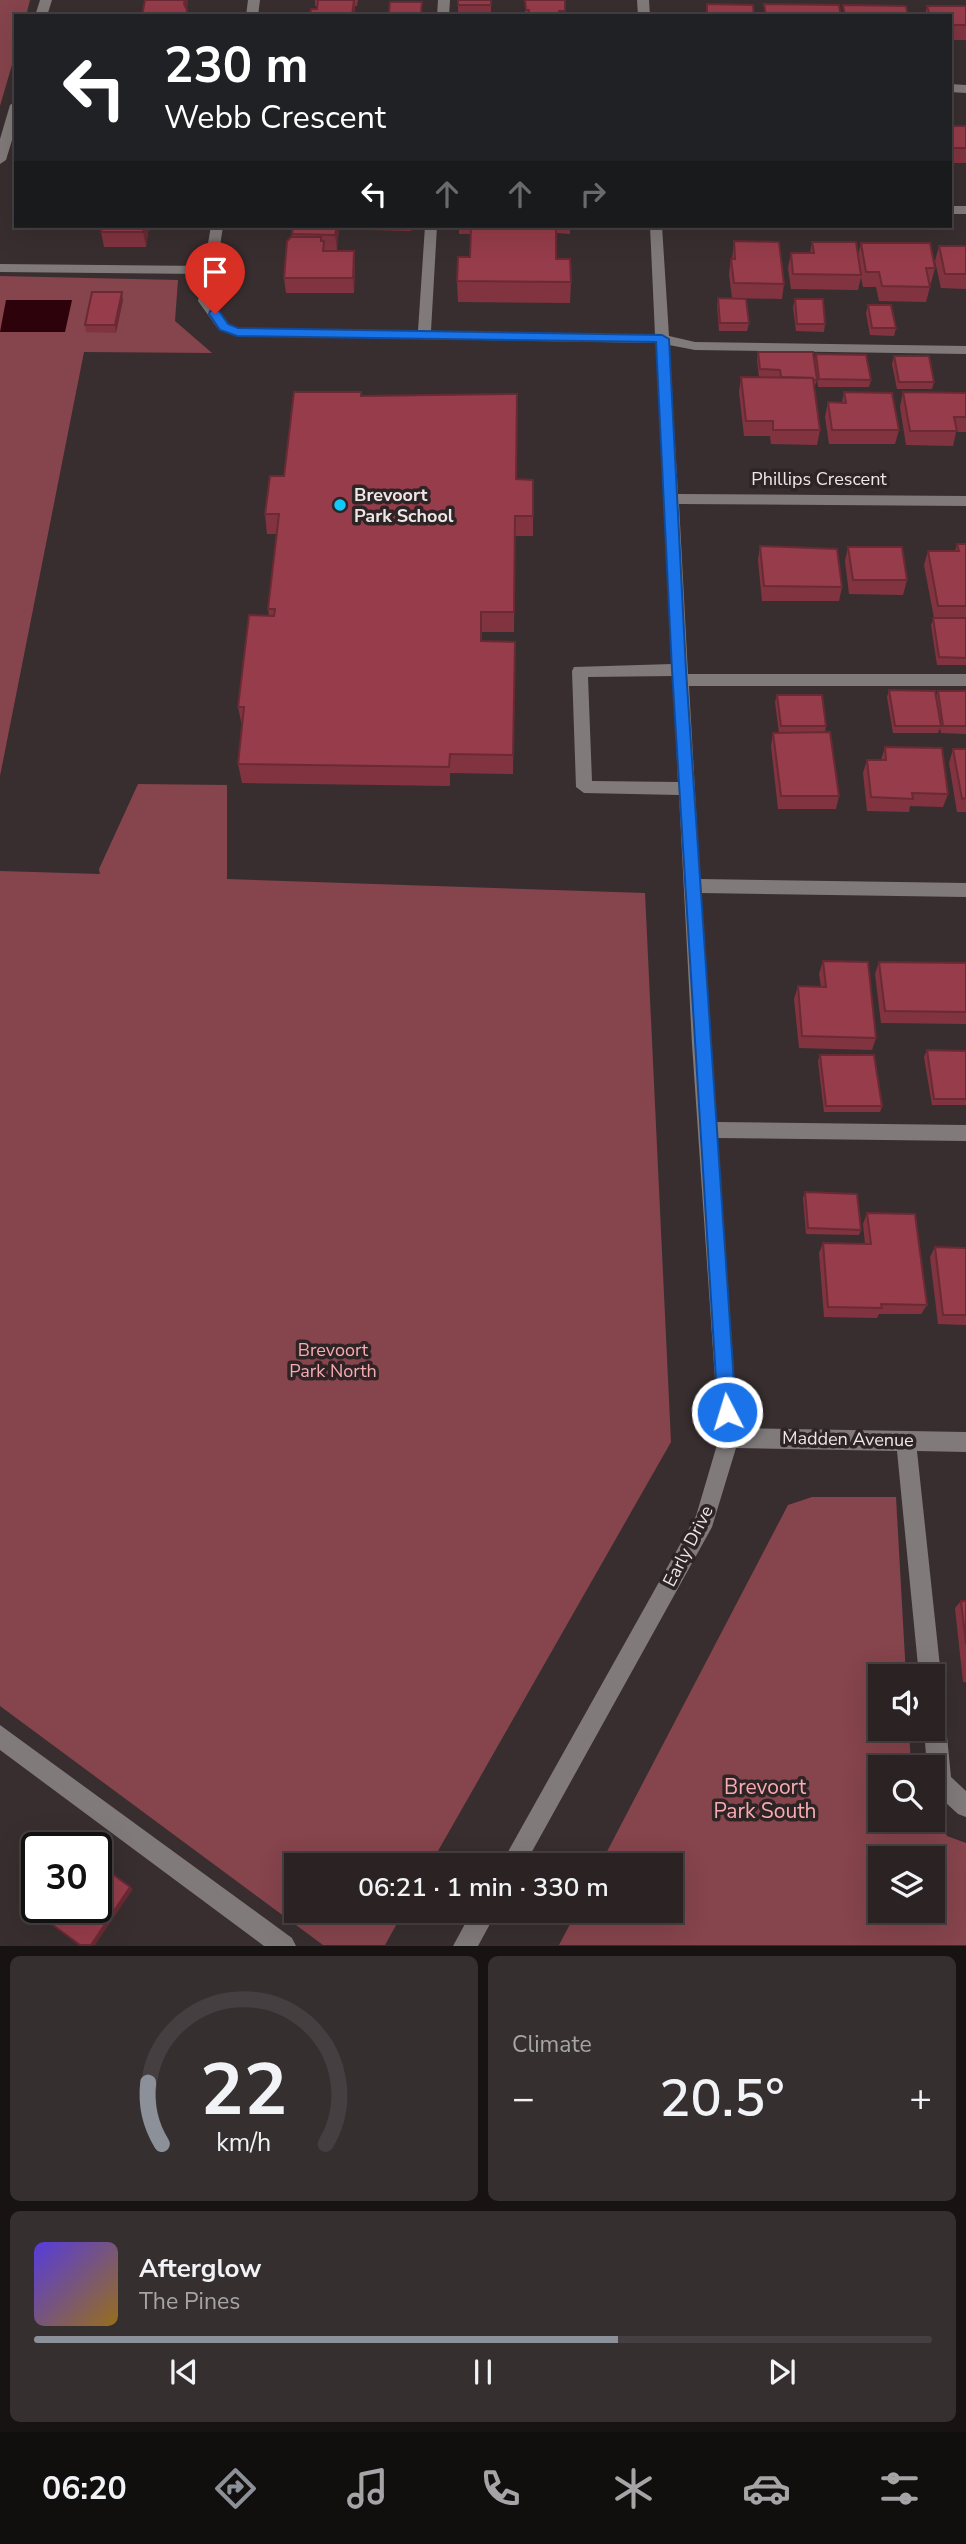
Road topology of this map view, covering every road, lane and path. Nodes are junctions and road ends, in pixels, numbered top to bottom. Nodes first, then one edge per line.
1 (14, 112) edge
2 (0, 160) edge
3 (217, 228) edge
4 (431, 228) edge
5 (656, 228) edge
6 (0, 268) edge
7 (209, 270) junction
8 (424, 335) junction
9 (662, 339) junction
10 (966, 349) edge
11 (671, 499) junction
12 (966, 501) edge
13 (679, 675) junction
14 (966, 680) edge
15 (687, 789) junction
16 (693, 886) junction
17 (966, 890) edge
18 (708, 1130) junction
19 (966, 1133) edge
20 (729, 1438) junction
21 (906, 1441) junction
22 (966, 1442) edge
23 (929, 1664) edge
24 (0, 1736) edge
25 (936, 1741) edge
26 (966, 1806) edge
27 (519, 1853) edge
28 (478, 1923) edge
29 (284, 1945) edge
30 (465, 1945) edge

1 - 2 street
3 - 7 street
4 - 8 street
5 - 9 street, Early Drive
6 - 7 street
7 - 8 street
8 - 9 street
9 - 10 street
9 - 11 street, Early Drive
11 - 12 street, Phillips Crescent
11 - 13 street, Early Drive
13 - 14 street
13 - 15 street, Early Drive
13 - 15 street
15 - 16 street, Early Drive
16 - 17 street
16 - 18 street, Early Drive
18 - 19 street
18 - 20 street, Early Drive
20 - 21 street, Madden Avenue
20 - 27 street, Early Drive
21 - 22 street, Madden Avenue
21 - 23 street
24 - 29 street
25 - 26 street
28 - 30 street

